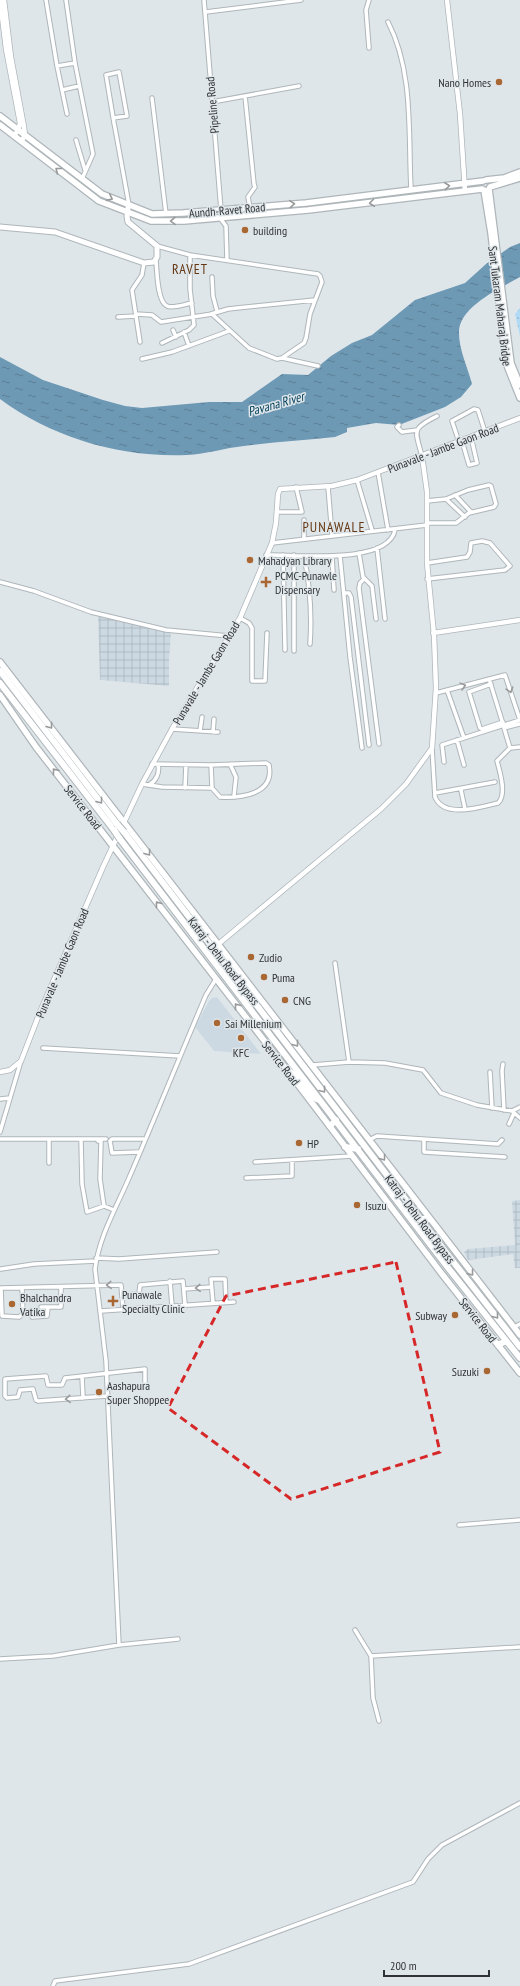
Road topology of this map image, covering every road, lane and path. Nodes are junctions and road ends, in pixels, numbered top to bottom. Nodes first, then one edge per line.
1 (0, 0) edge
2 (4, 0) edge
3 (46, 0) edge
4 (66, 0) edge
5 (204, 0) edge
6 (302, 0) edge
7 (369, 0) edge
8 (447, 0) edge
9 (206, 12) junction
10 (388, 22) dead end
11 (368, 48) dead end
12 (75, 63) junction
13 (57, 66) junction
14 (79, 86) junction
15 (299, 86) dead end
16 (62, 90) junction
17 (245, 96) junction
18 (152, 98) dead end
19 (212, 102) junction
20 (67, 114) dead end
21 (0, 116) edge
22 (113, 118) junction
23 (0, 125) edge
24 (16, 133) junction
25 (23, 139) junction
26 (76, 140) dead end
27 (85, 170) junction
28 (520, 172) edge
29 (520, 178) edge
30 (82, 180) junction
31 (485, 181) junction
32 (465, 184) junction
33 (410, 189) junction
34 (486, 189) junction
35 (466, 191) junction
36 (129, 206) junction
37 (250, 208) junction
38 (222, 210) junction
39 (127, 212) junction
40 (166, 214) junction
41 (220, 218) junction
42 (0, 227) edge
43 (157, 246) junction
44 (190, 255) junction
45 (228, 260) junction
46 (156, 261) junction
47 (144, 263) junction
48 (212, 277) dead end
49 (315, 300) junction
50 (192, 303) junction
51 (216, 312) junction
52 (210, 314) junction
53 (136, 315) junction
54 (194, 317) junction
55 (118, 318) dead end
56 (173, 330) dead end
57 (229, 330) junction
58 (184, 332) junction
59 (176, 337) junction
60 (140, 342) dead end
61 (162, 343) dead end
62 (189, 346) junction
63 (282, 358) junction
64 (142, 359) dead end
65 (318, 366) dead end
66 (514, 377) junction
67 (520, 385) edge
68 (520, 398) edge
69 (437, 416) dead end
70 (520, 418) edge
71 (399, 425) dead end
72 (417, 430) junction
73 (485, 432) junction
74 (471, 437) junction
75 (460, 441) junction
76 (422, 456) junction
77 (378, 472) junction
78 (358, 480) junction
79 (296, 487) junction
80 (328, 487) junction
81 (455, 495) junction
82 (446, 499) junction
83 (427, 501) junction
84 (278, 512) junction
85 (471, 512) junction
86 (465, 516) junction
87 (304, 520) dead end
88 (427, 524) junction
89 (372, 530) junction
90 (388, 530) junction
91 (395, 530) junction
92 (332, 536) junction
93 (304, 538) junction
94 (272, 542) junction
95 (377, 548) junction
96 (359, 553) junction
97 (266, 555) junction
98 (283, 555) junction
99 (294, 555) junction
100 (304, 556) junction
101 (340, 556) junction
102 (332, 557) junction
103 (427, 563) junction
104 (364, 579) junction
105 (428, 579) junction
106 (0, 582) edge
107 (334, 590) dead end
108 (344, 593) junction
109 (240, 618) junction
110 (376, 619) dead end
111 (385, 619) dead end
112 (520, 620) edge
113 (267, 632) dead end
114 (433, 632) junction
115 (229, 636) junction
116 (310, 644) dead end
117 (285, 650) dead end
118 (294, 651) dead end
119 (0, 662) edge
120 (0, 671) edge
121 (489, 679) junction
122 (0, 683) edge
123 (491, 684) junction
124 (447, 690) junction
125 (436, 693) junction
126 (0, 695) edge
127 (202, 717) dead end
128 (214, 719) dead end
129 (520, 720) edge
130 (503, 724) junction
131 (520, 724) edge
132 (172, 729) junction
133 (200, 731) junction
134 (213, 732) junction
135 (218, 732) dead end
136 (464, 738) junction
137 (457, 740) junction
138 (379, 744) dead end
139 (369, 746) dead end
140 (520, 747) edge
141 (362, 748) dead end
142 (510, 748) junction
143 (432, 751) junction
144 (442, 751) junction
145 (444, 762) dead end
146 (152, 764) junction
147 (230, 764) junction
148 (158, 765) junction
149 (186, 765) junction
150 (211, 765) junction
151 (464, 765) dead end
152 (496, 782) dead end
153 (142, 784) junction
154 (149, 785) junction
155 (185, 788) junction
156 (212, 788) junction
157 (460, 790) junction
158 (435, 793) junction
159 (234, 796) junction
160 (464, 809) junction
161 (124, 822) junction
162 (113, 846) junction
163 (219, 944) junction
164 (213, 948) junction
165 (335, 963) dead end
166 (216, 979) junction
167 (43, 1048) dead end
168 (180, 1056) junction
169 (21, 1061) junction
170 (349, 1062) junction
171 (503, 1064) dead end
172 (312, 1065) junction
173 (287, 1070) junction
174 (0, 1072) edge
175 (490, 1072) dead end
176 (10, 1098) junction
177 (0, 1099) edge
178 (321, 1100) junction
179 (520, 1107) edge
180 (492, 1108) junction
181 (504, 1110) junction
182 (513, 1112) junction
183 (520, 1118) edge
184 (336, 1120) junction
185 (509, 1124) dead end
186 (330, 1126) junction
187 (0, 1132) edge
188 (0, 1139) edge
189 (106, 1139) dead end
190 (144, 1139) junction
191 (49, 1140) junction
192 (81, 1140) junction
193 (369, 1140) junction
194 (424, 1140) junction
195 (502, 1140) dead end
196 (346, 1147) junction
197 (358, 1149) junction
198 (139, 1152) junction
199 (352, 1156) junction
200 (505, 1156) dead end
201 (292, 1160) junction
202 (255, 1162) dead end
203 (50, 1164) dead end
204 (246, 1178) dead end
205 (104, 1206) junction
206 (114, 1210) junction
207 (420, 1219) junction
208 (429, 1219) junction
209 (217, 1252) dead end
210 (96, 1259) junction
211 (1, 1269) edge
212 (170, 1282) junction
213 (97, 1286) junction
214 (61, 1287) junction
215 (212, 1287) junction
216 (22, 1288) junction
217 (184, 1289) junction
218 (122, 1296) junction
219 (226, 1302) junction
220 (234, 1302) dead end
221 (212, 1303) junction
222 (184, 1305) junction
223 (172, 1306) junction
224 (41, 1307) dead end
225 (48, 1307) junction
226 (123, 1309) junction
227 (101, 1311) junction
228 (32, 1317) dead end
229 (520, 1324) edge
230 (514, 1327) junction
231 (520, 1335) edge
232 (506, 1341) junction
233 (498, 1345) junction
234 (520, 1346) edge
235 (520, 1358) edge
236 (106, 1373) junction
237 (520, 1373) edge
238 (82, 1376) junction
239 (117, 1388) dead end
240 (107, 1396) junction
241 (84, 1398) junction
242 (520, 1520) edge
243 (459, 1525) dead end
244 (355, 1630) dead end
245 (178, 1639) dead end
246 (120, 1645) junction
247 (520, 1647) edge
248 (371, 1656) junction
249 (0, 1659) edge
250 (379, 1721) dead end
251 (520, 1803) edge
252 (54, 1986) edge

1 - 24 street
2 - 25 street
3 - 13 street
4 - 12 street
5 - 9 street, Pipeline Road
6 - 9 street
7 - 11 street
8 - 32 street
9 - 19 street, Pipeline Road
10 - 33 street
12 - 13 street
12 - 14 street
13 - 16 street
14 - 16 street
14 - 27 street
15 - 17 street
16 - 20 street
17 - 19 street
17 - 37 street
18 - 40 street
19 - 38 street, Pipeline Road
21 - 24 main road, Aundh-Ravet Road
22 - 22 street
22 - 36 street
23 - 24 main road, Aundh-Ravet Road
24 - 25 main road, Aundh-Ravet Road
25 - 30 main road, Aundh-Ravet Road
39 -> 25 main road, Aundh-Ravet Road
26 - 27 street
27 - 30 street
28 - 31 main road, Aundh-Ravet Road
29 - 34 main road, Aundh-Ravet Road
30 -> 36 main road, Aundh-Ravet Road
31 - 32 main road, Aundh-Ravet Road
31 - 34 main road
31 - 34 main road
33 -> 32 main road, Aundh-Ravet Road
32 - 35 street
37 -> 33 main road, Aundh-Ravet Road
34 - 35 main road, Aundh-Ravet Road
34 - 66 main road, Sant Tukaram Maharaj Bridge
35 -> 41 main road, Aundh-Ravet Road
36 - 39 main road
36 - 40 main road, Aundh-Ravet Road
37 - 38 main road, Aundh-Ravet Road
38 - 40 main road, Aundh-Ravet Road
41 -> 39 main road, Aundh-Ravet Road
39 - 43 main road
41 - 45 street
42 - 47 main road
43 - 44 street
43 - 46 main road
44 - 45 street
44 - 50 street
45 - 49 street
46 - 47 main road
46 - 50 street
47 - 53 street
48 - 51 street
49 - 51 street
49 - 63 street
50 - 54 street
51 - 52 street
52 - 54 street
52 - 57 street
53 - 54 street
53 - 55 street
53 - 60 street
54 - 58 street
56 - 59 street
57 - 62 street
57 - 63 street
58 - 59 street
58 - 62 street
59 - 61 street
62 - 64 street
63 - 65 street
66 - 67 main road
66 - 68 main road
69 - 72 street
70 - 73 street, Punavale - Jambe Gaon Road
71 - 72 street
72 - 76 street
73 - 74 street, Punavale - Jambe Gaon Road
73 - 75 street
74 - 75 street, Punavale - Jambe Gaon Road
74 - 75 street
75 - 76 street, Punavale - Jambe Gaon Road
76 - 77 street, Punavale - Jambe Gaon Road
76 - 83 street
77 - 78 street, Punavale - Jambe Gaon Road
77 - 90 street
78 - 80 street, Punavale - Jambe Gaon Road
78 - 89 street
79 - 80 street, Punavale - Jambe Gaon Road
79 - 84 street, Punavale - Jambe Gaon Road
79 - 84 street
80 - 92 street
81 - 82 street
81 - 85 street
81 - 85 street
82 - 83 street
82 - 86 street
83 - 88 street
84 - 94 street, Punavale - Jambe Gaon Road
85 - 86 street
86 - 88 street
87 - 93 street
88 - 91 street
88 - 103 street
89 - 90 street
89 - 92 street
90 - 91 street
91 - 95 street
92 - 93 street
93 - 94 street
94 - 97 street, Punavale - Jambe Gaon Road
95 - 96 street
95 - 111 street
96 - 101 street
96 - 104 street
97 - 98 street
97 - 109 street, Punavale - Jambe Gaon Road
98 - 99 street
98 - 117 street
99 - 100 street
99 - 118 street
100 - 102 street
100 - 116 street
101 - 102 street
101 - 108 street
102 - 107 street
103 - 105 street
103 - 105 street
104 - 110 street
104 - 138 street
105 - 114 street
106 - 115 street
108 - 139 street
108 - 141 street
109 - 113 street
109 - 115 street, Punavale - Jambe Gaon Road
112 - 114 street
114 - 125 street
115 - 132 street, Punavale - Jambe Gaon Road
119 -> 161 main road, Service Road
120 -> 164 highway, Katraj - Dehu Road Bypass, bridge
121 - 123 street
124 -> 121 street
121 -> 129 street
122 - 178 highway, Katraj - Dehu Road Bypass, bridge
123 - 130 street
123 - 130 street
124 - 125 street
124 - 136 street
125 - 143 street
162 -> 126 main road, Service Road
127 - 133 street
128 - 134 street
129 - 130 street
130 - 136 street
131 - 142 street
132 - 133 street
132 - 146 street, Punavale - Jambe Gaon Road
133 - 134 street
134 - 135 street
136 - 137 street
137 - 144 street
137 - 151 street
140 - 142 street
142 - 160 street
143 - 144 street
143 - 158 street
143 - 163 street
144 - 145 street
146 - 148 street
146 - 153 street, Punavale - Jambe Gaon Road
147 - 150 street
147 - 159 street
147 - 159 street
148 - 149 street
148 - 154 street
149 - 150 street
149 - 155 street
150 - 156 street
152 - 157 street
153 - 154 street
153 - 161 street, Punavale - Jambe Gaon Road
154 - 155 street
155 - 156 street
156 - 159 street
157 - 158 street
157 - 160 street
158 - 160 street
161 - 162 street, Punavale - Jambe Gaon Road
161 -> 163 main road, Service Road
166 -> 162 main road, Service Road
162 - 169 street, Punavale - Jambe Gaon Road
163 - 164 street
163 -> 172 main road, Service Road
164 -> 207 highway, Katraj - Dehu Road Bypass
165 - 170 street
166 - 168 street
173 -> 166 main road, Service Road
167 - 168 street
168 - 190 street
169 - 174 street
169 - 176 street
170 - 172 street
170 - 180 street
171 - 181 street
172 - 193 main road, Service Road
173 - 178 highway
173 - 186 main road, Service Road
175 - 180 street
176 - 177 street
176 - 187 street
178 - 184 highway, Katraj - Dehu Road Bypass
179 - 182 street
180 - 181 street
181 - 182 street
182 - 183 street
182 - 185 street
184 - 186 highway
184 - 197 highway, Katraj - Dehu Road Bypass
186 - 196 main road, Service Road
188 - 191 street
189 - 192 street
190 - 198 street
190 - 198 street
191 - 192 street
191 - 203 street
192 - 205 street
192 - 205 street
193 - 194 street
193 -> 208 main road, Service Road
194 - 195 street
194 - 200 street
196 - 197 highway
196 - 199 main road, Service Road
197 - 232 highway, Katraj - Dehu Road Bypass
198 - 206 street
199 - 201 street
199 - 233 main road, Service Road
201 - 202 street
201 - 204 street
205 - 206 street
206 - 210 street
207 - 208 highway
207 -> 234 highway, Katraj - Dehu Road Bypass
208 -> 230 main road, Service Road
209 - 210 street
210 - 211 street
210 - 213 street
212 - 217 street
212 - 218 street
212 - 223 street
213 - 214 street
218 -> 213 street
213 - 227 street
214 - 216 street
214 - 225 street
215 -> 217 street
215 - 219 street
215 - 221 street
216 - 216 street
217 - 222 street
218 - 226 street
219 - 220 street
219 - 221 street
221 - 222 street
222 - 223 street
223 - 226 street
224 - 225 street
225 - 228 street
226 - 227 street
227 - 236 street
229 - 230 street
230 - 231 main road, Service Road
232 - 233 highway
232 - 235 highway, Katraj - Dehu Road Bypass
233 - 237 main road, Service Road
236 - 238 street
236 - 239 street
236 - 240 street
238 - 241 street
241 -> 238 street
240 - 241 street
240 - 246 street
242 - 243 street
244 - 248 street
245 - 246 street
246 - 249 street
247 - 248 street
248 - 250 street
251 - 252 street

